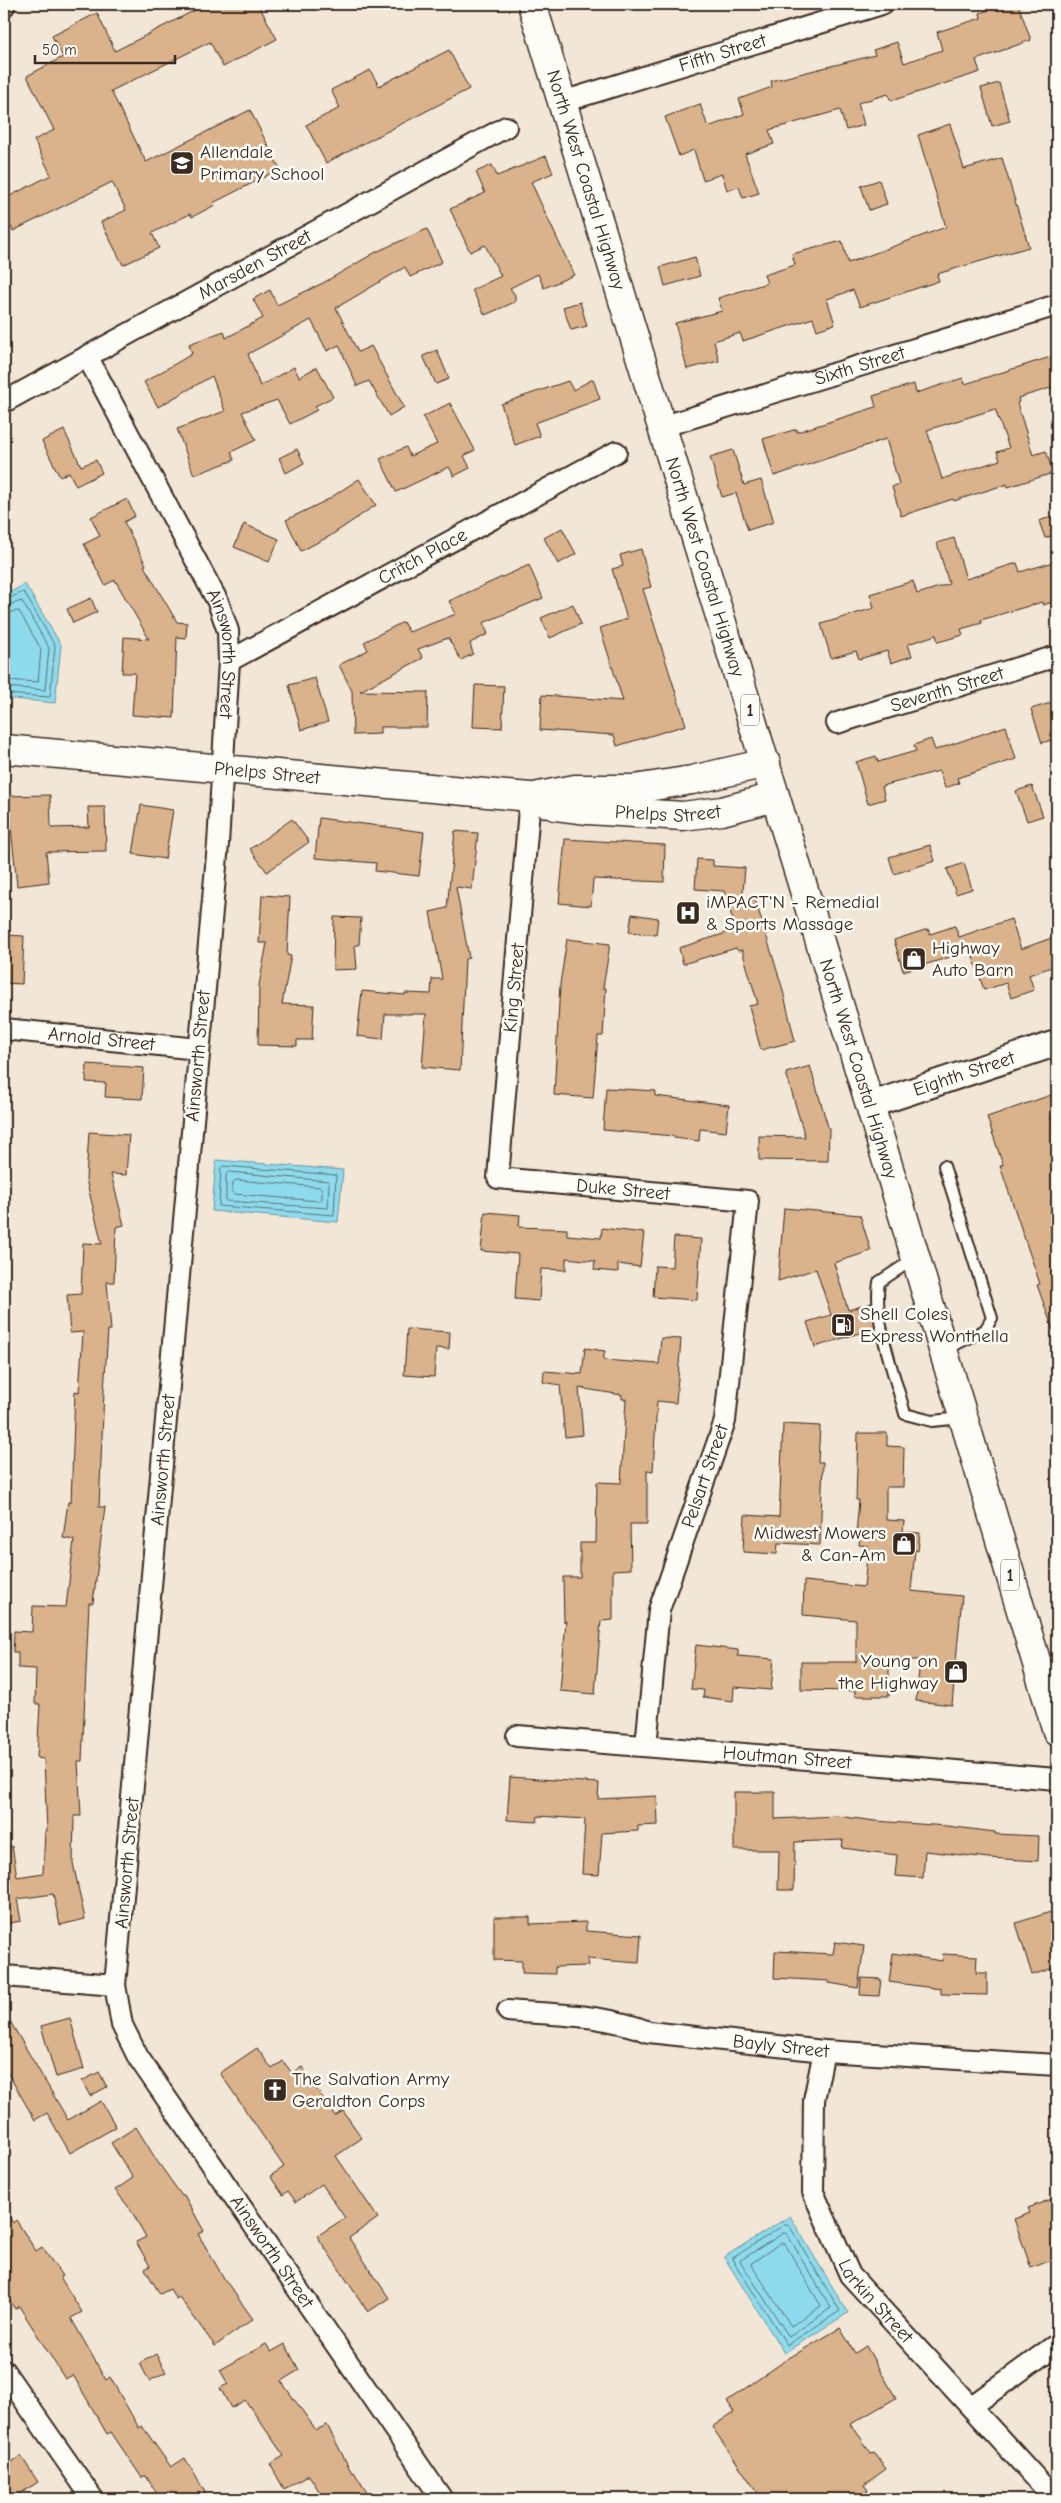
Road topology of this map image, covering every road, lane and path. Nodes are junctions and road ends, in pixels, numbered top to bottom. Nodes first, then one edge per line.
1 (532, 4) edge
2 (882, 4) edge
3 (562, 102) junction
4 (506, 127) dead end
5 (1057, 305) edge
6 (87, 356) junction
7 (4, 402) edge
8 (661, 427) junction
9 (616, 452) dead end
10 (1057, 656) edge
11 (229, 661) junction
12 (837, 723) dead end
13 (4, 749) edge
14 (766, 763) junction
15 (223, 768) junction
16 (530, 797) junction
17 (775, 797) junction
18 (4, 1029) edge
19 (1057, 1042) edge
20 (198, 1049) junction
21 (870, 1105) junction
22 (944, 1166) dead end
23 (498, 1178) joint
24 (748, 1201) joint
25 (916, 1258) junction
26 (943, 1350) junction
27 (964, 1418) junction
28 (1057, 1690) edge
29 (1057, 1731) edge
30 (517, 1736) dead end
31 (646, 1746) junction
32 (1057, 1779) edge
33 (4, 1976) edge
34 (115, 1985) junction
35 (508, 2011) dead end
36 (824, 2051) junction
37 (1057, 2066) edge
38 (1057, 2344) edge
39 (4, 2371) edge
40 (972, 2406) junction
41 (93, 2499) edge
42 (442, 2499) edge
43 (1055, 2499) edge

1 - 3 main road, North West Coastal Highway / 1
2 - 3 street, Fifth Street
3 - 8 main road, North West Coastal Highway / 1
4 - 6 street, Marsden Street
5 - 8 street, Sixth Street
6 - 7 street, Marsden Street
6 - 11 street, Ainsworth Street
8 - 14 main road, North West Coastal Highway / 1
9 - 11 street, Critch Place
10 - 12 street, Seventh Street
11 - 15 street, Ainsworth Street
13 - 15 main road, Phelps Street
14 - 16 main road, Phelps Street
14 - 17 main road, North West Coastal Highway / 1
15 - 16 main road, Phelps Street
15 - 20 street, Ainsworth Street
16 - 17 main road, Phelps Street
16 - 23 street, King Street
17 - 21 main road, North West Coastal Highway / 1
18 - 20 street, Arnold Street
19 - 21 street, Eighth Street
20 - 34 street, Ainsworth Street
21 - 25 main road, North West Coastal Highway / 1
22 - 26 lane
23 - 24 street, Duke Street
24 - 31 street, Pelsart Street
25 - 26 main road, North West Coastal Highway / 1
25 - 27 lane
26 - 27 main road, North West Coastal Highway / 1
27 - 28 main road, North West Coastal Highway / 1
27 - 29 main road, North West Coastal Highway / 1
30 - 31 street, Houtman Street
31 - 32 street, Houtman Street
33 - 34 street
34 - 42 street, Ainsworth Street
35 - 36 street, Bayly Street
36 - 37 street, Bayly Street
36 - 40 street, Larkin Street
38 - 40 street
39 - 41 street
40 - 43 street, Larkin Street

